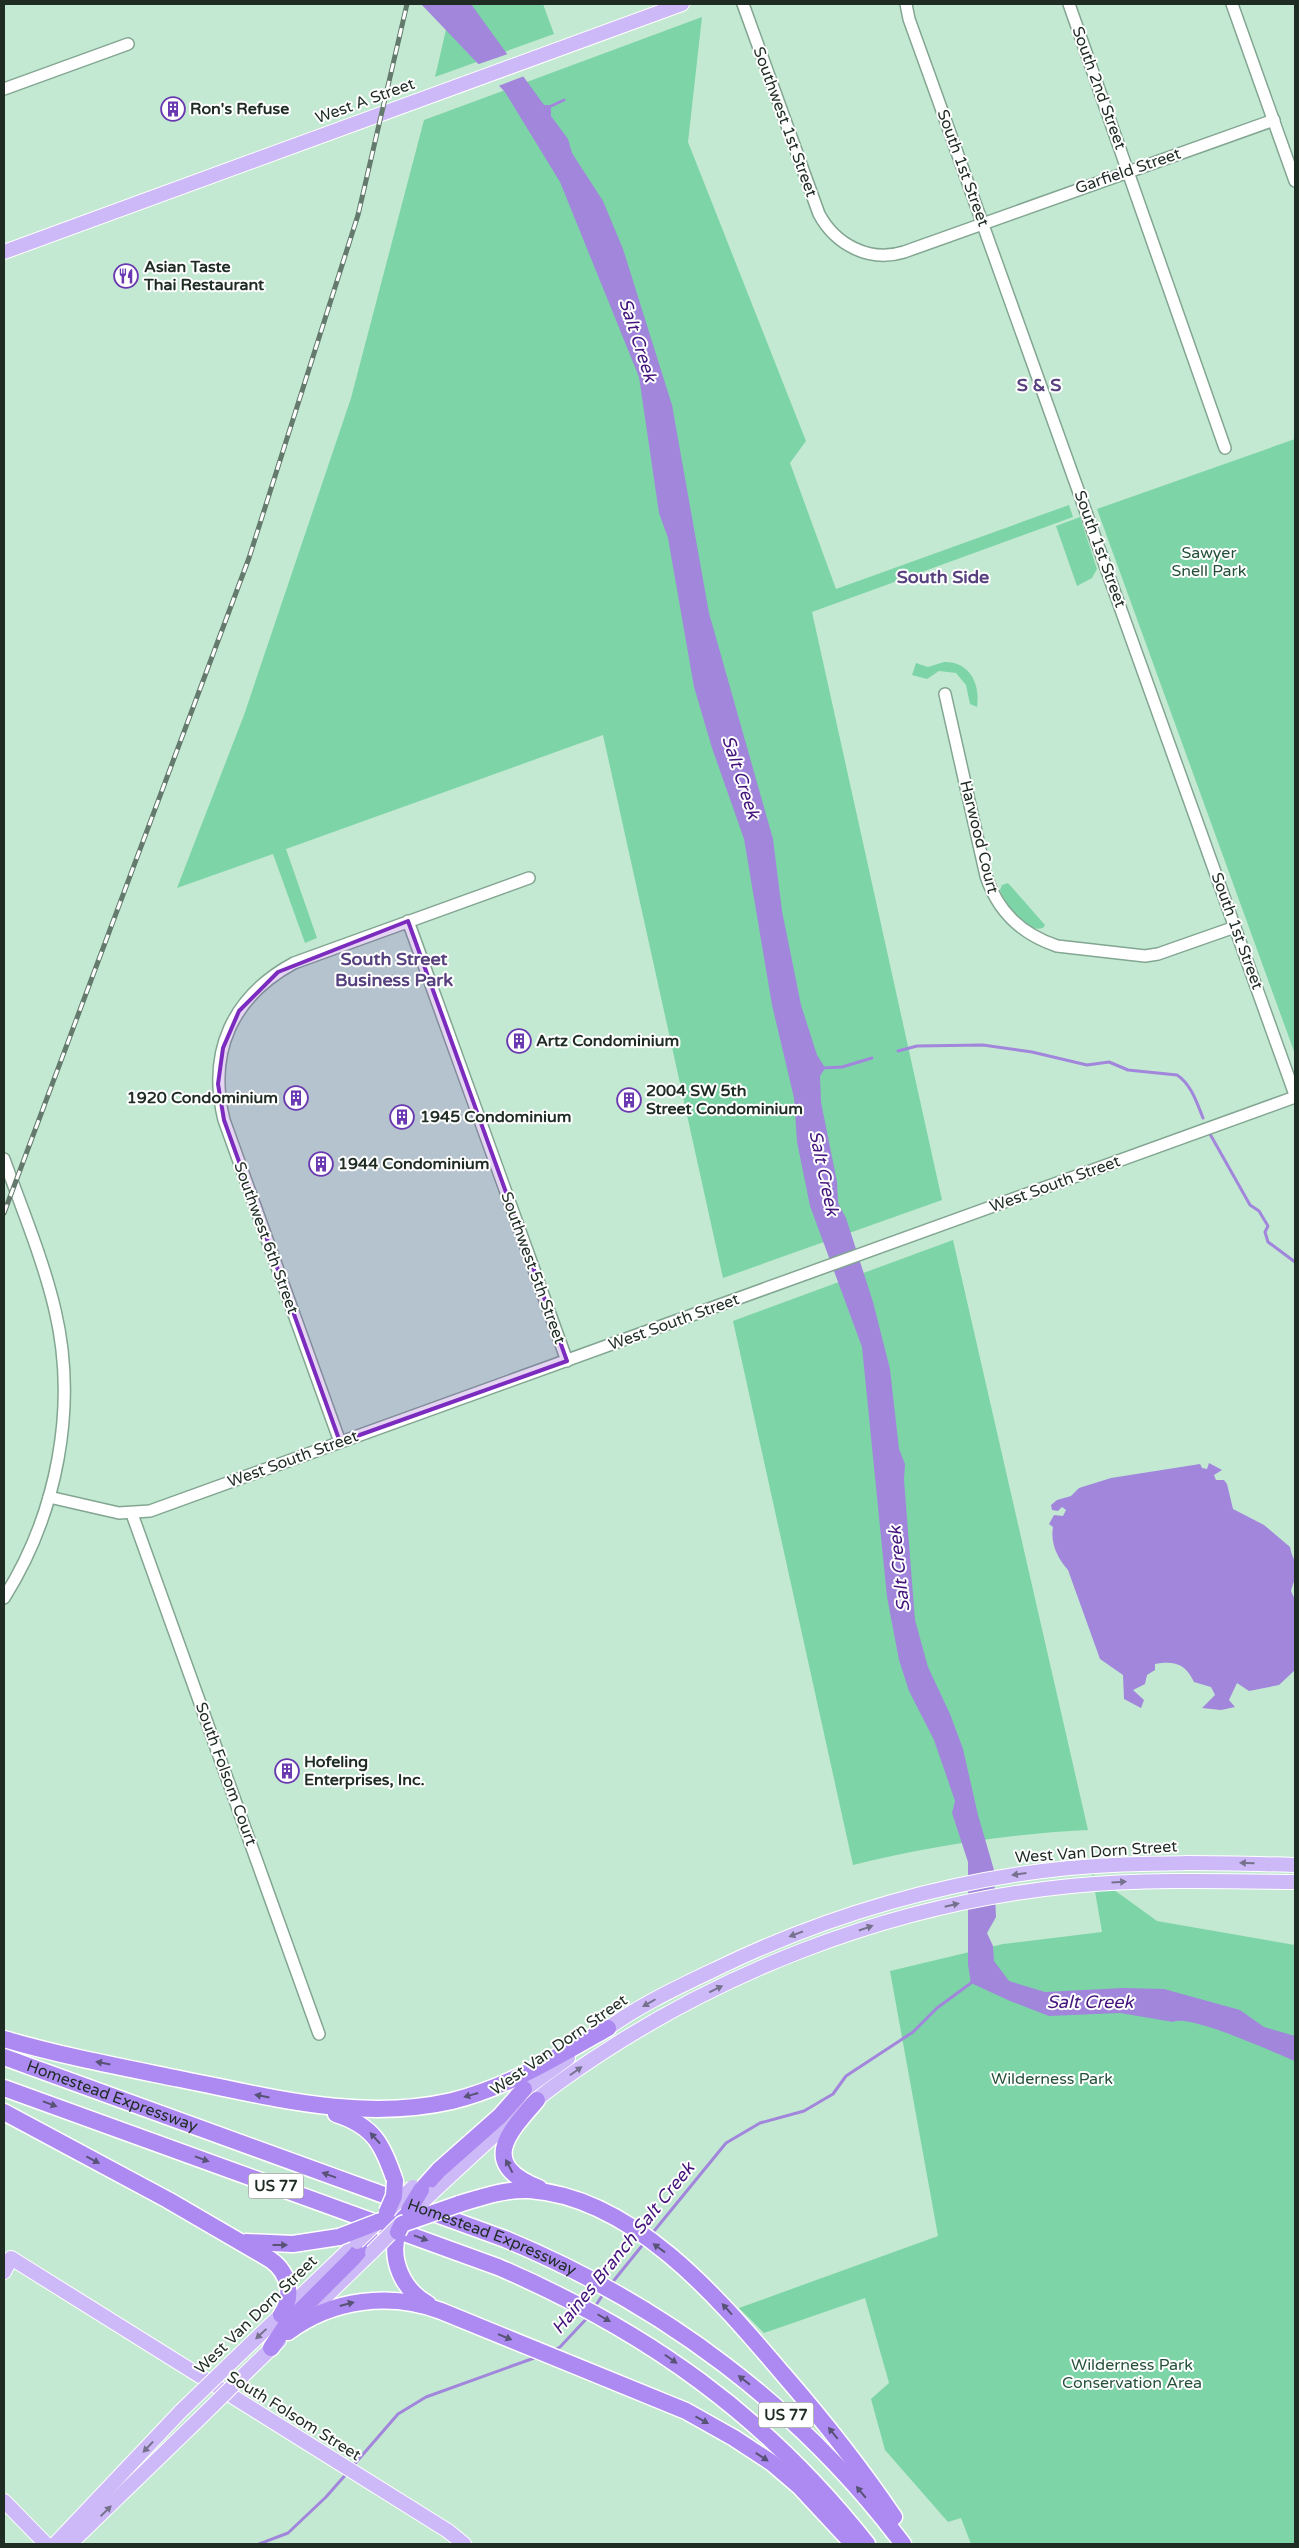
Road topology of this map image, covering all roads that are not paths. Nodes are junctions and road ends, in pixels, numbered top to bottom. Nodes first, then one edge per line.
1 (682, 4) edge
2 (743, 4) edge
3 (906, 4) edge
4 (1069, 4) edge
5 (1232, 4) edge
6 (128, 44) dead end
7 (4, 89) edge
8 (1274, 120) junction
9 (1129, 171) junction
10 (1295, 181) edge
11 (983, 222) junction
12 (834, 236) joint
13 (4, 252) edge
14 (1226, 448) dead end
15 (945, 694) dead end
16 (529, 878) dead end
17 (408, 921) junction
18 (1235, 927) junction
19 (1295, 1096) edge
20 (4, 1159) edge
21 (567, 1361) junction
22 (340, 1442) junction
23 (49, 1497) junction
24 (132, 1514) junction
25 (4, 1598) edge
26 (1295, 1864) edge
27 (1295, 1882) edge
28 (608, 2028) junction
29 (319, 2034) dead end
30 (4, 2039) edge
31 (4, 2057) edge
32 (4, 2088) edge
33 (530, 2095) junction
34 (310, 2105) junction
35 (4, 2112) edge
36 (422, 2191) junction
37 (565, 2198) junction
38 (406, 2217) junction
39 (382, 2218) junction
40 (232, 2237) junction
41 (363, 2245) junction
42 (8, 2256) edge
43 (4, 2272) edge
44 (441, 2311) junction
45 (281, 2315) junction
46 (288, 2332) junction
47 (272, 2348) junction
48 (4, 2501) edge
49 (46, 2544) edge
50 (55, 2544) edge
51 (70, 2544) edge
52 (464, 2544) edge
53 (852, 2544) edge
54 (867, 2544) edge
55 (903, 2544) edge
56 (911, 2544) edge

1 - 13 main road, West A Street
2 - 12 street, Southwest 1st Street
3 - 11 street, South 1st Street
4 - 9 street, South 2nd Street
5 - 8 street
6 - 7 street
8 - 9 street, Garfield Street
8 - 10 street
9 - 11 street, Garfield Street
9 - 14 street, South 2nd Street
11 - 12 street, Garfield Street
11 - 18 street, South 1st Street
15 - 18 street, Harwood Court
16 - 17 street, Southwest 6th Street
17 - 21 street, Southwest 5th Street
17 - 22 street, Southwest 6th Street
18 - 19 street, South 1st Street
19 - 21 street, West South Street
20 - 23 street
21 - 22 street, West South Street
22 - 24 street, West South Street
23 - 24 street, West South Street
23 - 25 street
24 - 29 street, South Folsom Court
26 -> 28 main road, West Van Dorn Street
33 -> 27 main road, West Van Dorn Street
28 - 33 main road, West Van Dorn Street
28 -> 34 highway
34 -> 30 highway
55 -> 31 highway, Homestead Expressway / US 77
32 -> 54 highway, Homestead Expressway / US 77
33 - 36 highway
37 -> 33 highway
39 -> 34 highway, bridge
35 -> 40 highway
36 - 38 highway, bridge
36 - 39 main road, bridge
37 - 38 highway, bridge
56 -> 37 highway
38 - 39 highway
38 - 41 highway
38 - 44 highway, bridge
40 -> 39 highway, bridge
39 - 41 highway, bridge
40 - 45 highway
41 - 45 main road, West Van Dorn Street
41 - 46 main road
41 - 47 highway
42 - 43 main road
42 - 52 main road, South Folsom Street
46 -> 44 highway
44 -> 53 highway
45 -> 50 main road, West Van Dorn Street, bridge
46 - 47 main road
51 -> 47 main road, bridge
48 - 49 main road

